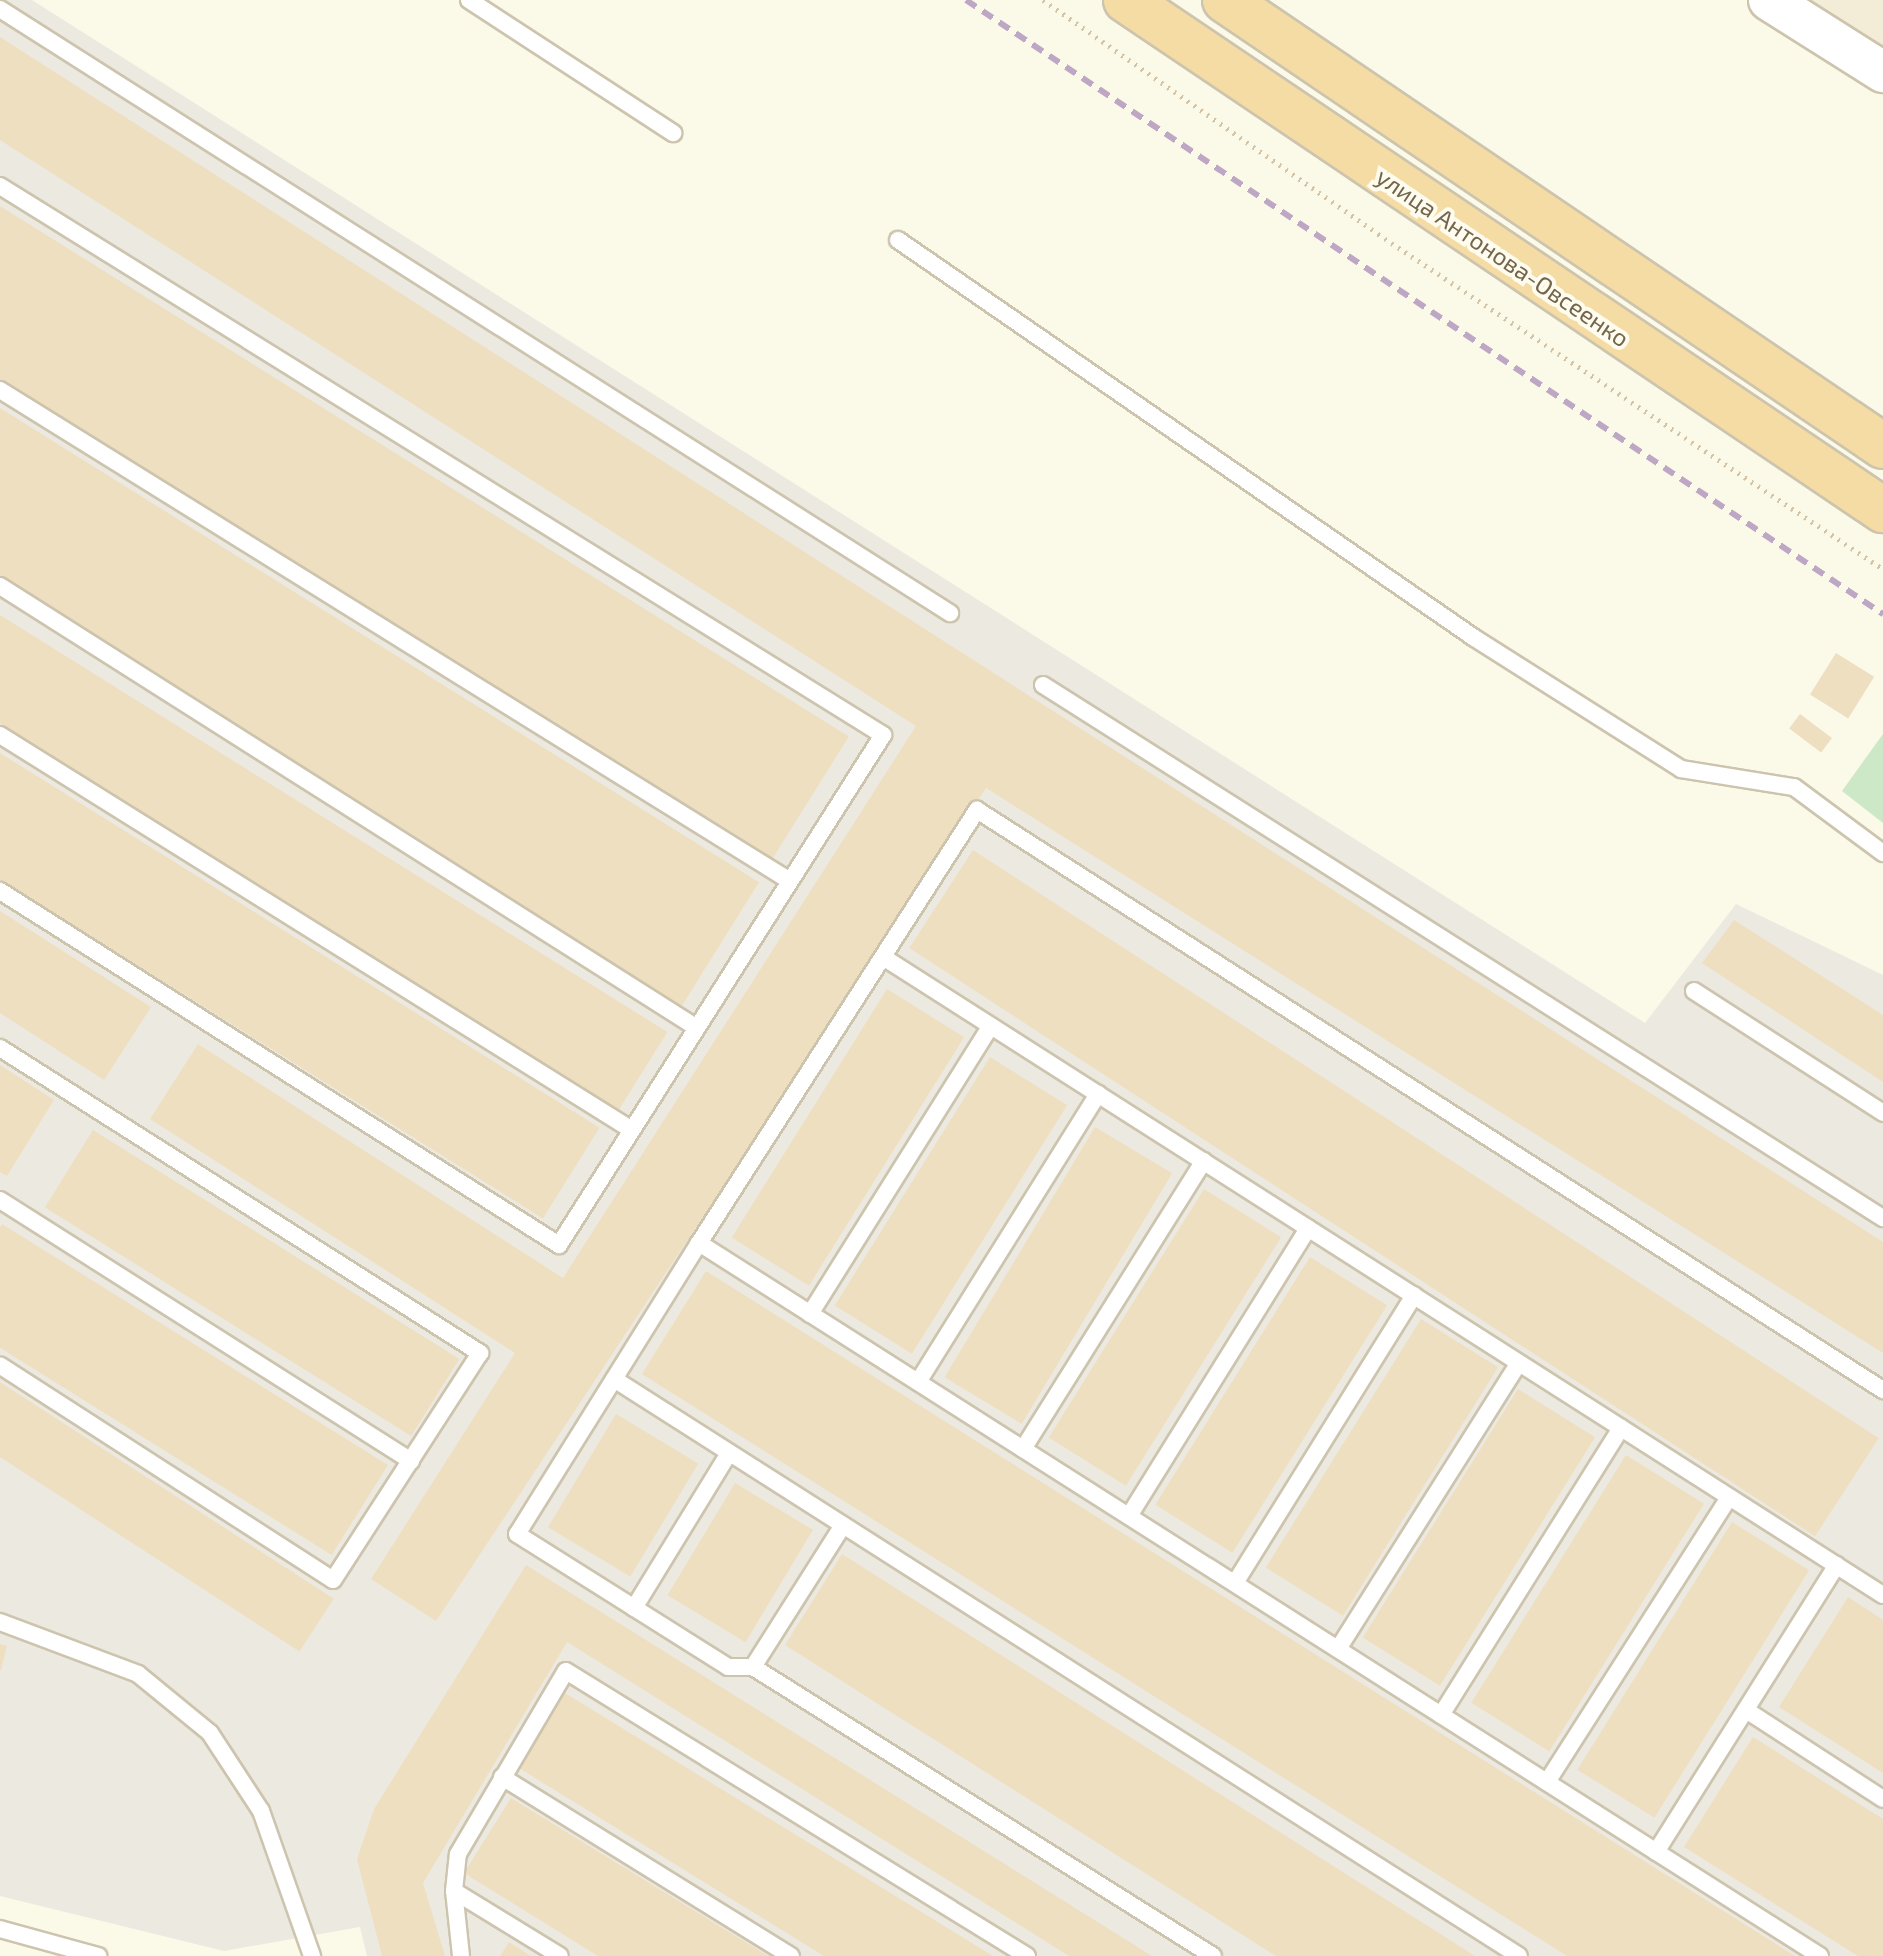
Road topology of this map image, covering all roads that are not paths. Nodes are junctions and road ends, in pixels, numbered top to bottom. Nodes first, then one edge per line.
1 (469, 0) edge
2 (1126, 0) edge
3 (1225, 0) edge
4 (1769, 0) edge
5 (0, 9) edge
6 (1883, 72) edge
7 (673, 133) dead end
8 (0, 186) edge
9 (898, 240) dead end
10 (0, 390) edge
11 (1883, 446) edge
12 (1883, 510) edge
13 (0, 586) edge
14 (950, 613) dead end
15 (1043, 685) dead end
16 (0, 735) edge
17 (1883, 853) edge
18 (790, 881) junction
19 (0, 891) edge
20 (883, 957) junction
21 (1694, 991) dead end
22 (991, 1026) junction
23 (697, 1028) junction
24 (0, 1048) edge
25 (1098, 1094) junction
26 (1883, 1113) edge
27 (632, 1130) junction
28 (1204, 1161) junction
29 (0, 1200) edge
30 (1883, 1218) edge
31 (1308, 1228) junction
32 (699, 1243) junction
33 (1414, 1295) junction
34 (810, 1314) junction
35 (1519, 1363) junction
36 (0, 1365) edge
37 (614, 1379) junction
38 (918, 1382) junction
39 (1883, 1390) edge
40 (1621, 1428) junction
41 (1023, 1449) junction
42 (729, 1453) junction
43 (411, 1461) junction
44 (1729, 1497) junction
45 (1129, 1516) junction
46 (842, 1527) junction
47 (1837, 1565) junction
48 (1235, 1583) junction
49 (1883, 1595) edge
50 (634, 1608) junction
51 (0, 1622) edge
52 (1338, 1649) junction
53 (753, 1667) junction
54 (1746, 1710) junction
55 (1441, 1715) junction
56 (502, 1777) junction
57 (1547, 1782) junction
58 (1883, 1799) edge
59 (1656, 1852) junction
60 (454, 1891) junction
61 (0, 1929) edge
62 (98, 1956) edge
63 (312, 1956) edge
64 (461, 1956) edge
65 (560, 1956) edge
66 (791, 1956) edge
67 (1027, 1956) edge
68 (1213, 1956) edge
69 (1519, 1956) edge
70 (1820, 1956) edge

1 - 7 lane
2 - 12 highway, улица Антонова-Овсеенко
3 - 11 highway
4 - 6 street
5 - 14 lane
8 - 18 lane
9 - 17 lane
10 - 18 lane
13 - 23 lane
15 - 30 lane
16 - 27 lane
18 - 23 lane
19 - 27 lane
20 - 22 lane
20 - 32 lane
20 - 39 lane
21 - 26 lane
22 - 25 lane
22 - 34 lane
23 - 27 lane
24 - 43 lane
25 - 28 lane
25 - 38 lane
28 - 31 lane
28 - 41 lane
29 - 43 lane
31 - 33 lane
31 - 45 lane
32 - 34 lane
32 - 37 lane
33 - 35 lane
33 - 48 lane
34 - 38 lane
35 - 40 lane
35 - 52 lane
36 - 43 lane
37 - 42 lane
37 - 50 lane
38 - 41 lane
40 - 44 lane
40 - 55 lane
41 - 45 lane
42 - 46 lane
42 - 50 lane
44 - 47 lane
44 - 57 lane
45 - 48 lane
46 - 53 lane
46 - 69 lane
47 - 49 lane
47 - 54 lane
48 - 52 lane
50 - 53 lane
51 - 63 lane
52 - 55 lane
53 - 68 lane
54 - 58 lane
54 - 59 lane
55 - 57 lane
56 - 60 lane
56 - 66 lane
56 - 67 lane
57 - 59 lane
59 - 70 lane
60 - 64 lane
60 - 65 lane
61 - 62 lane

